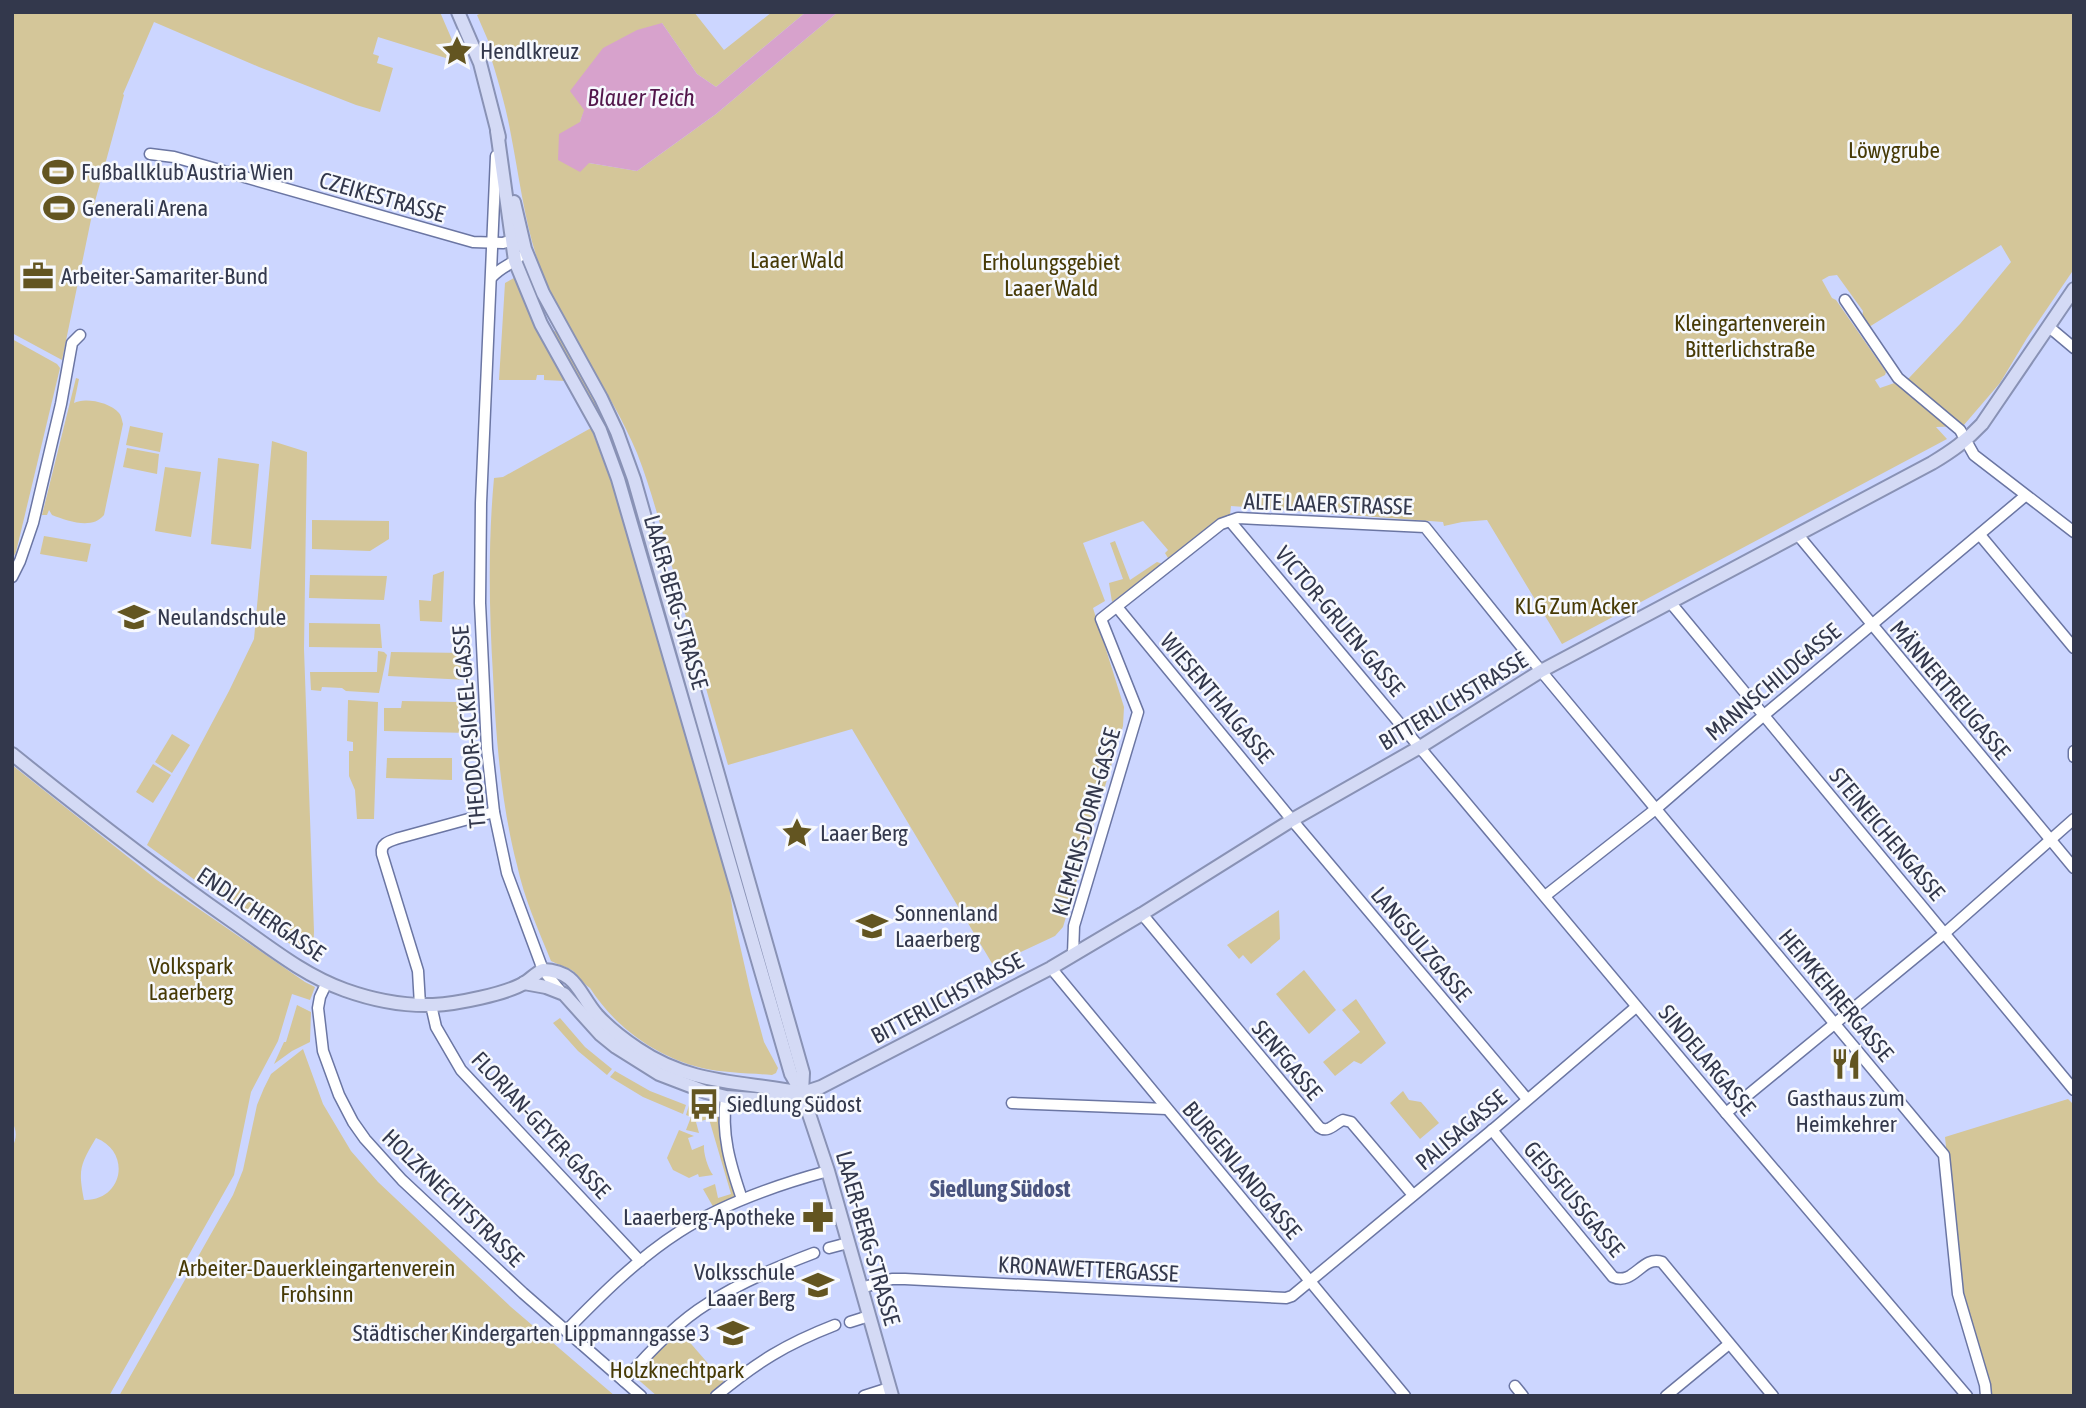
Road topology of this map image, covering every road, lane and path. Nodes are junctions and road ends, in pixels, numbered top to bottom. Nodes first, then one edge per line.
1 (458, 12) edge
2 (497, 131) junction
3 (150, 154) dead end
4 (520, 242) junction
5 (493, 244) junction
6 (515, 261) junction
7 (492, 277) junction
8 (2074, 289) edge
9 (1845, 300) dead end
10 (2049, 327) junction
11 (80, 335) dead end
12 (2074, 348) edge
13 (1967, 441) junction
14 (2025, 496) junction
15 (1230, 521) junction
16 (1425, 527) joint
17 (2074, 532) edge
18 (1798, 535) junction
19 (1980, 535) junction
20 (12, 577) edge
21 (1670, 602) junction
22 (1117, 607) junction
23 (1871, 625) junction
24 (2074, 648) edge
25 (1541, 671) junction
26 (1763, 716) junction
27 (1420, 747) junction
28 (2074, 751) edge
29 (12, 754) edge
30 (2074, 757) edge
31 (1657, 808) junction
32 (494, 812) junction
33 (1290, 816) junction
34 (2074, 819) edge
35 (2050, 839) junction
36 (2074, 868) edge
37 (1545, 896) junction
38 (1142, 914) junction
39 (1945, 933) junction
40 (1073, 954) junction
41 (1051, 968) junction
42 (543, 970) junction
43 (327, 982) junction
44 (524, 983) junction
45 (564, 994) junction
46 (425, 1005) junction
47 (1636, 1007) junction
48 (1836, 1025) junction
49 (2074, 1090) edge
50 (802, 1093) junction
51 (726, 1097) junction
52 (1527, 1099) junction
53 (1012, 1103) dead end
54 (1167, 1109) junction
55 (1726, 1114) junction
56 (1492, 1130) junction
57 (828, 1171) junction
58 (1413, 1195) junction
59 (742, 1199) junction
60 (848, 1243) junction
61 (829, 1248) dead end
62 (814, 1253) dead end
63 (640, 1261) junction
64 (1309, 1281) junction
65 (860, 1288) junction
66 (869, 1317) junction
67 (850, 1321) dead end
68 (835, 1325) dead end
69 (566, 1331) junction
70 (1729, 1344) junction
71 (624, 1381) junction
72 (1515, 1386) dead end
73 (890, 1392) edge
74 (641, 1396) edge
75 (716, 1396) edge
76 (864, 1396) edge
77 (1405, 1396) edge
78 (1523, 1396) edge
79 (1666, 1396) edge
80 (1773, 1396) edge
81 (1967, 1396) edge
82 (1986, 1396) edge

1 - 2 main road, LAAER-BERG-STRASSE
2 - 4 main road, LAAER-BERG-STRASSE
2 - 5 street, THEODOR-SICKEL-GASSE
3 - 5 street, CZEIKESTRASSE
4 - 5 street, CZEIKESTRASSE
4 - 6 main road, LAAER-BERG-STRASSE
4 - 50 main road, LAAER-BERG-STRASSE
5 - 7 street, THEODOR-SICKEL-GASSE
6 - 7 street
6 - 50 main road, LAAER-BERG-STRASSE
7 - 32 street, THEODOR-SICKEL-GASSE
8 - 10 main road, BITTERLICHSTRASSE
9 - 13 street
10 - 12 street
10 - 13 main road, BITTERLICHSTRASSE
11 - 20 street
13 - 14 street
13 - 18 main road, BITTERLICHSTRASSE
14 - 17 street
14 - 19 street, MANNSCHILDGASSE
15 - 16 street, ALTE LAAER STRASSE
15 - 22 street, KLEMENS-DORN-GASSE
15 - 27 street, VICTOR-GRUEN-GASSE
16 - 25 street, HEIMKEHRERGASSE
18 - 21 main road, BITTERLICHSTRASSE
18 - 23 street, MÄNNERTREUGASSE
19 - 23 street, MANNSCHILDGASSE
19 - 24 street
21 - 25 main road, BITTERLICHSTRASSE
21 - 26 street, STEINEICHENGASSE
22 - 33 street, WIESENTHALGASSE
22 - 40 street, KLEMENS-DORN-GASSE
23 - 26 street, MANNSCHILDGASSE
23 - 35 street, MÄNNERTREUGASSE
25 - 27 main road, BITTERLICHSTRASSE
25 - 31 street, HEIMKEHRERGASSE
26 - 31 street, MANNSCHILDGASSE
26 - 39 street, STEINEICHENGASSE
27 - 33 main road, BITTERLICHSTRASSE
27 - 37 street, SINDELARGASSE
28 - 30 street
29 - 43 main road, ENDLICHERGASSE
31 - 37 street, MANNSCHILDGASSE
31 - 48 street, HEIMKEHRERGASSE
32 - 42 street, THEODOR-SICKEL-GASSE
32 - 46 street, FLORIAN-GEYER-GASSE
33 - 38 main road, BITTERLICHSTRASSE
33 - 52 street, LANGSULZGASSE
34 - 35 street
35 - 36 street, MÄNNERTREUGASSE
35 - 39 street
37 - 47 street, SINDELARGASSE
38 - 40 main road, BITTERLICHSTRASSE
38 - 58 street, SENFGASSE
39 - 48 street
39 - 49 street, STEINEICHENGASSE
40 - 41 main road, BITTERLICHSTRASSE
41 - 50 main road, BITTERLICHSTRASSE
41 - 54 street, BURGENLANDGASSE
42 - 44 main road, ENDLICHERGASSE
42 - 45 street
42 - 50 main road
43 - 46 main road, ENDLICHERGASSE
43 - 69 street, HOLZKNECHTSTRASSE
44 - 45 main road
44 - 46 main road, ENDLICHERGASSE
45 - 51 main road
46 - 63 street, FLORIAN-GEYER-GASSE
47 - 52 street, PALISAGASSE
47 - 55 street, SINDELARGASSE
48 - 55 street
48 - 82 street, HEIMKEHRERGASSE
50 - 51 main road
50 - 57 main road, LAAER-BERG-STRASSE
51 - 59 street
52 - 56 street, PALISAGASSE
53 - 54 street
54 - 64 street, BURGENLANDGASSE
55 - 81 street, SINDELARGASSE
56 - 58 street, PALISAGASSE
56 - 70 street, GEISSFUSSGASSE
57 - 59 street
57 - 60 main road, LAAER-BERG-STRASSE
58 - 64 street, PALISAGASSE
59 - 63 street
60 - 61 street
60 - 65 main road, LAAER-BERG-STRASSE
62 - 71 street
63 - 69 street
64 - 65 street, KRONAWETTERGASSE
64 - 77 street, BURGENLANDGASSE
65 - 66 main road, LAAER-BERG-STRASSE
66 - 67 street
66 - 73 main road, LAAER-BERG-STRASSE
68 - 75 street
69 - 71 street, HOLZKNECHTSTRASSE
70 - 79 street
70 - 80 street, GEISSFUSSGASSE
71 - 74 street, HOLZKNECHTSTRASSE
72 - 78 street
73 - 76 street

